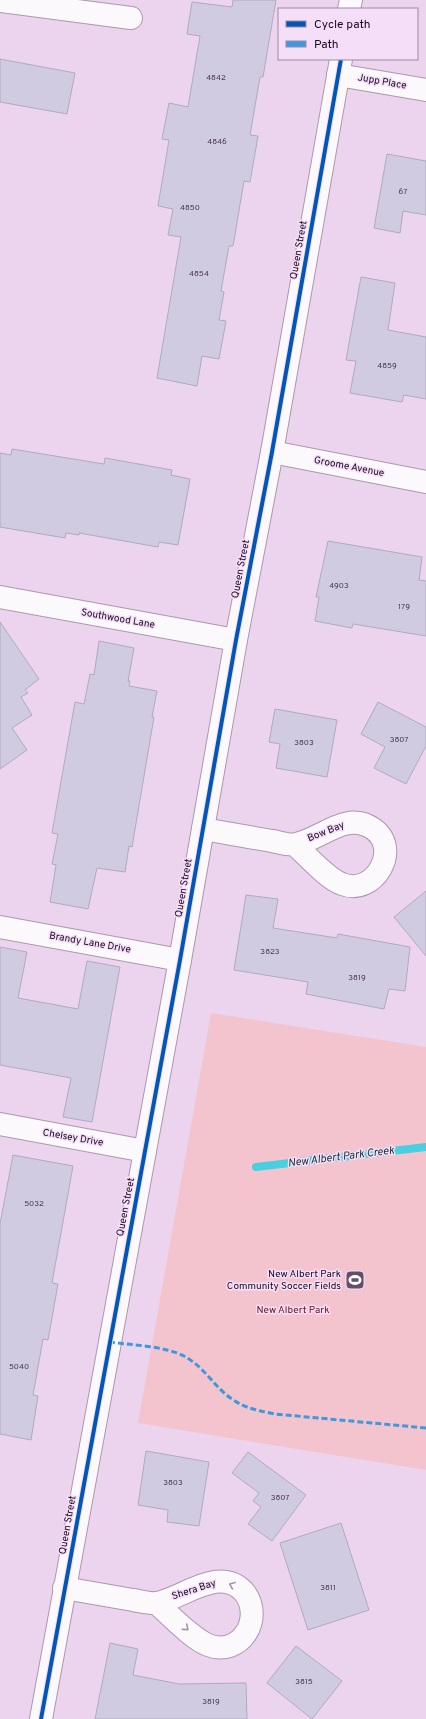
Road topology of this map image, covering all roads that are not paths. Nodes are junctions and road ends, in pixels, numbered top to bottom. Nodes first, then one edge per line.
1 (0, 1) edge
2 (132, 18) dead end
3 (339, 67) edge
4 (426, 90) edge
5 (272, 452) junction
6 (426, 482) edge
7 (0, 597) edge
8 (236, 640) junction
9 (203, 829) junction
10 (295, 845) dead end
11 (0, 927) edge
12 (180, 960) junction
13 (0, 1124) edge
14 (145, 1151) junction
15 (64, 1588) junction
16 (156, 1603) dead end
17 (41, 1719) edge

1 - 2 street
3 - 4 street, Jupp Place
3 - 5 street, Queen Street
5 - 6 street, Groome Avenue
5 - 8 street, Queen Street
7 - 8 street, Southwood Lane
8 - 9 street, Queen Street
9 - 10 street, Bow Bay
9 - 12 street, Queen Street
11 - 12 street, Brandy Lane Drive
12 - 14 street, Queen Street
13 - 14 street, Chelsey Drive
14 - 15 street, Queen Street
15 - 16 street
15 - 17 street, Queen Street

